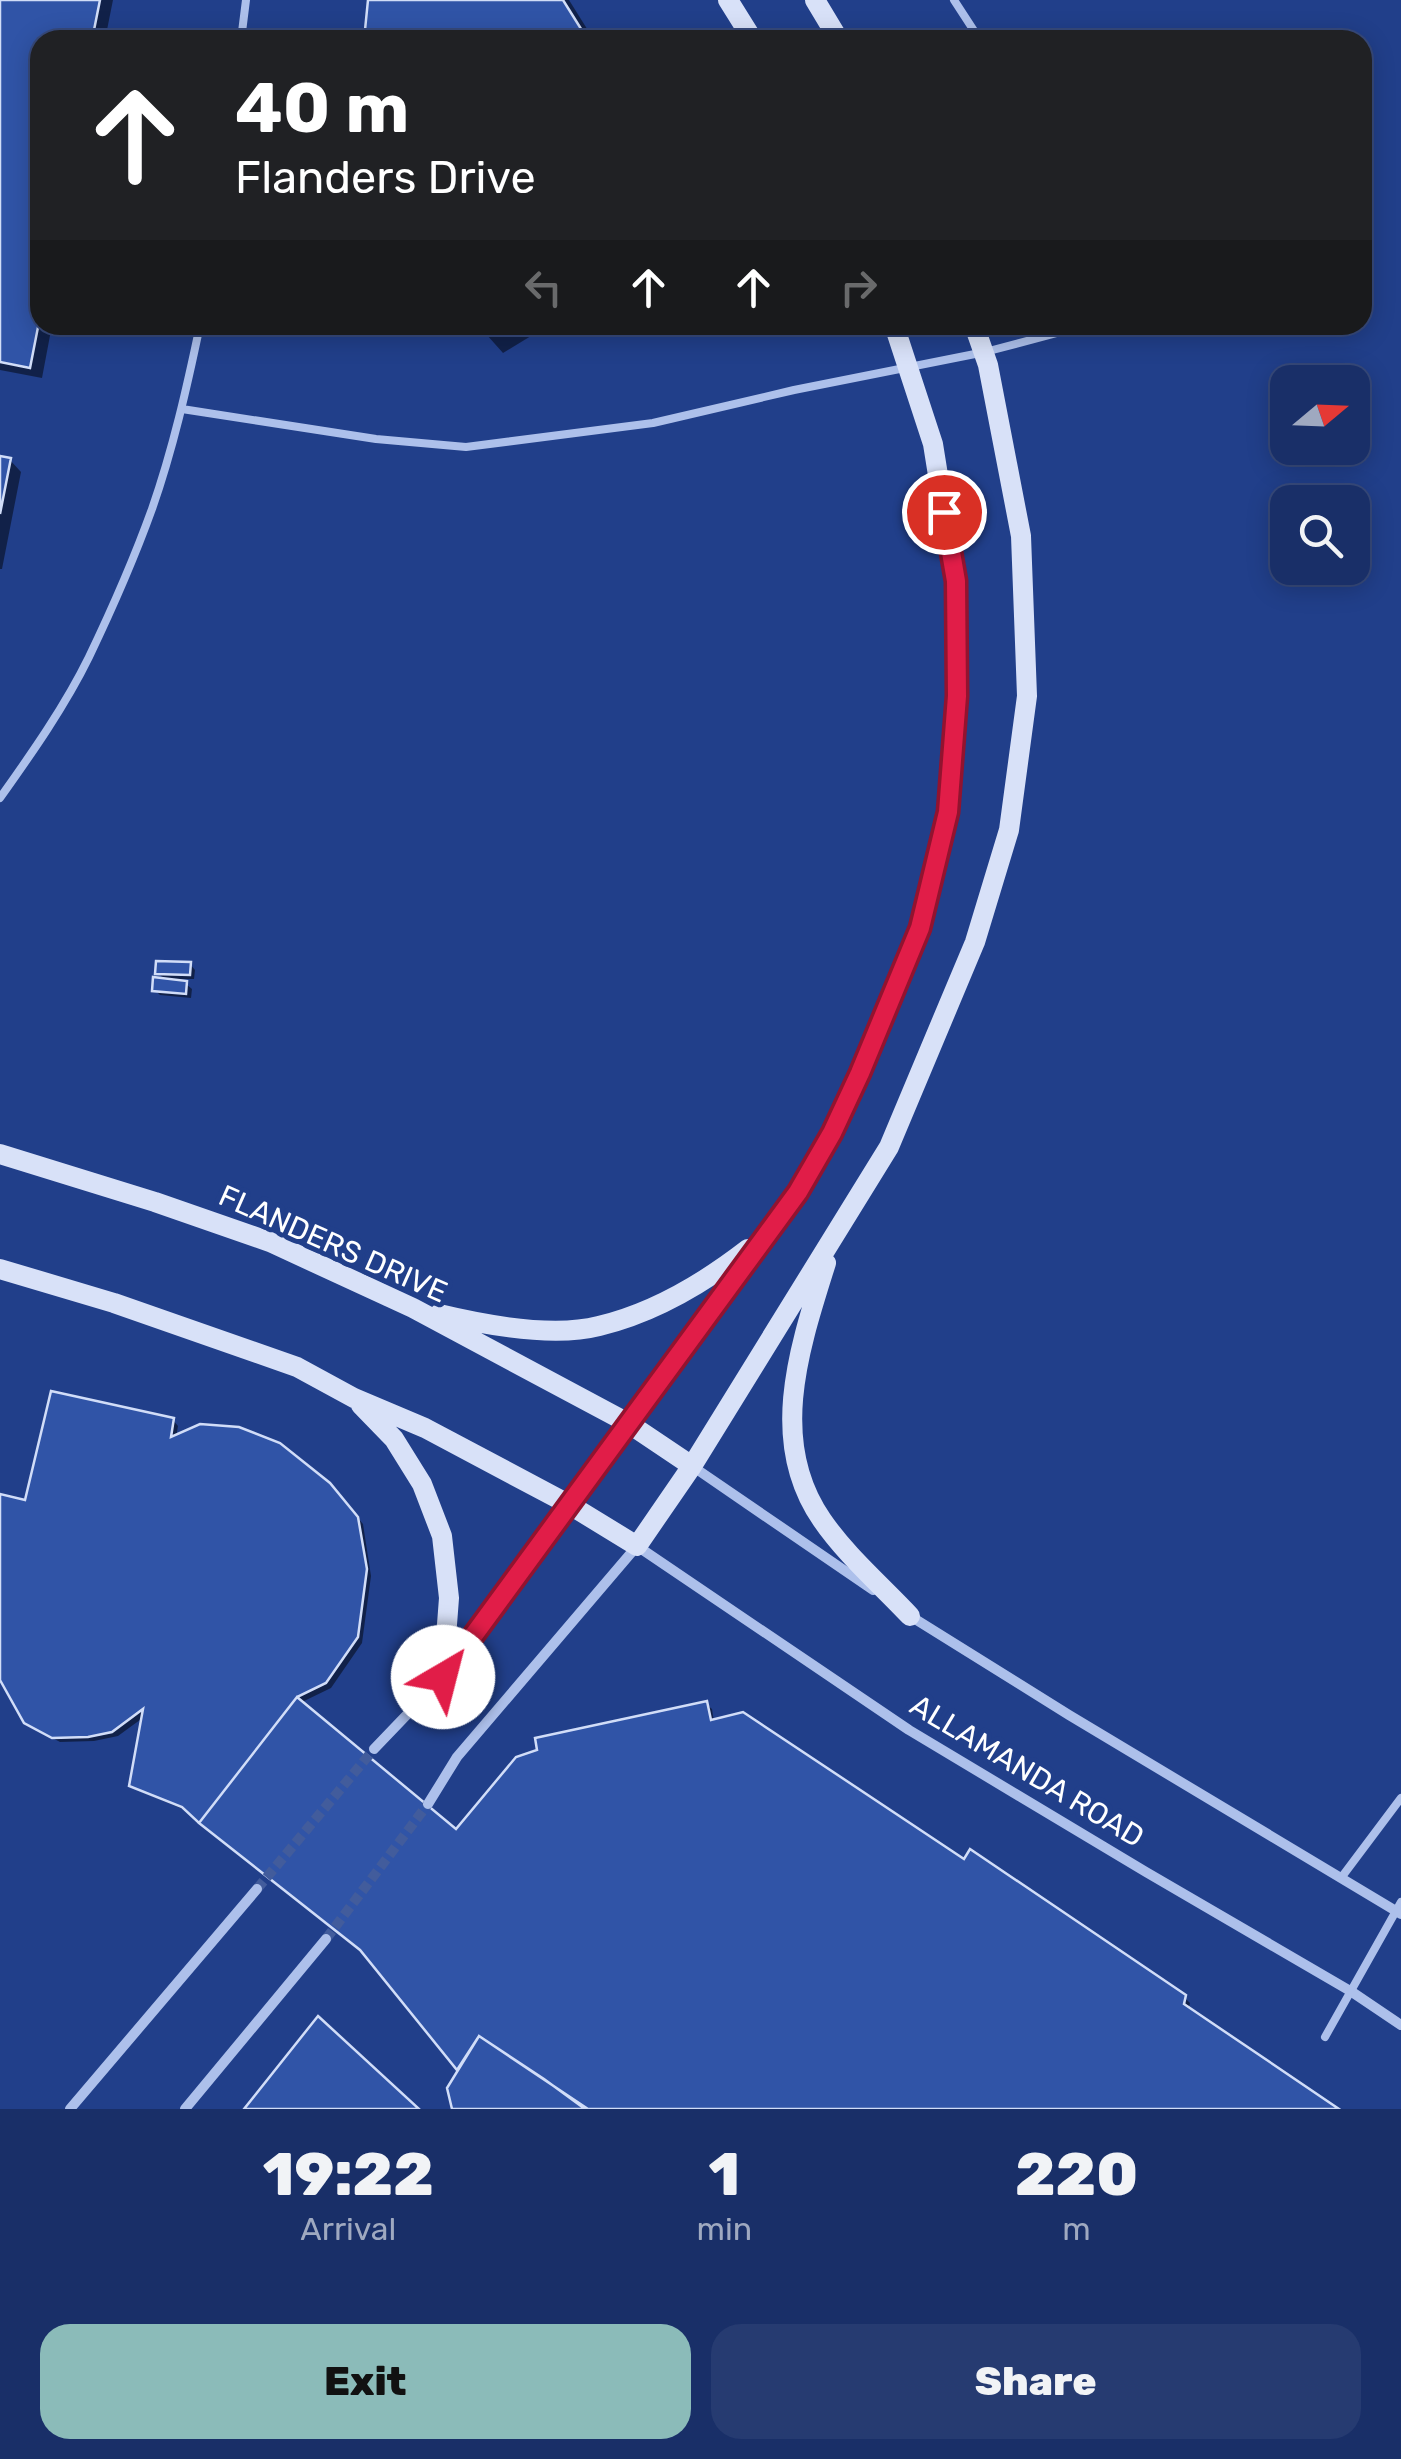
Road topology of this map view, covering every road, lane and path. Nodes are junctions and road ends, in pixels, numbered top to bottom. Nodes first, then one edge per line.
1 (246, 0) edge
2 (728, 0) edge
3 (816, 0) edge
4 (954, 0) edge
5 (242, 30) edge
6 (747, 30) edge
7 (833, 30) edge
8 (974, 30) edge
9 (198, 335) edge
10 (898, 335) edge
11 (978, 335) edge
12 (1053, 335) edge
13 (985, 352) junction
14 (909, 367) junction
15 (182, 409) junction
16 (0, 798) edge
17 (0, 1154) edge
18 (836, 1233) junction
19 (768, 1234) junction
20 (0, 1268) edge
21 (412, 1308) junction
22 (354, 1398) junction
23 (628, 1423) junction
24 (692, 1466) junction
25 (570, 1505) junction
26 (637, 1546) junction
27 (910, 1616) junction
28 (443, 1677) junction
29 (374, 1748) tunnel mouth
30 (1401, 1798) edge
31 (428, 1804) tunnel mouth
32 (1342, 1878) junction
33 (257, 1888) tunnel mouth
34 (1399, 1909) edge
35 (326, 1939) tunnel mouth
36 (1352, 1992) junction
37 (1401, 2024) edge
38 (1325, 2037) dead end
39 (70, 2109) edge
40 (186, 2109) edge

1 - 5 lane
2 - 6 street
3 - 7 street
4 - 8 lane
9 - 15 lane
10 - 14 street
11 - 13 street
12 - 13 lane
13 - 14 lane
13 - 18 street
14 - 15 lane
14 - 19 street
15 - 16 lane
17 - 21 street, FLANDERS DRIVE
18 - 24 street
18 - 27 street
19 - 21 street
19 - 23 street
20 - 22 street
21 - 23 street, FLANDERS DRIVE
22 - 25 street
22 - 28 street
23 - 24 street, FLANDERS DRIVE
23 - 25 street
24 - 26 street
24 - 27 street
25 - 26 street
25 - 28 street
26 - 31 street
26 - 36 street, ALLAMANDA ROAD
27 - 32 street
28 - 29 street
30 - 32 lane
32 - 34 street
33 - 39 street
34 - 36 lane
35 - 40 street
36 - 37 street, ALLAMANDA ROAD
36 - 38 lane

